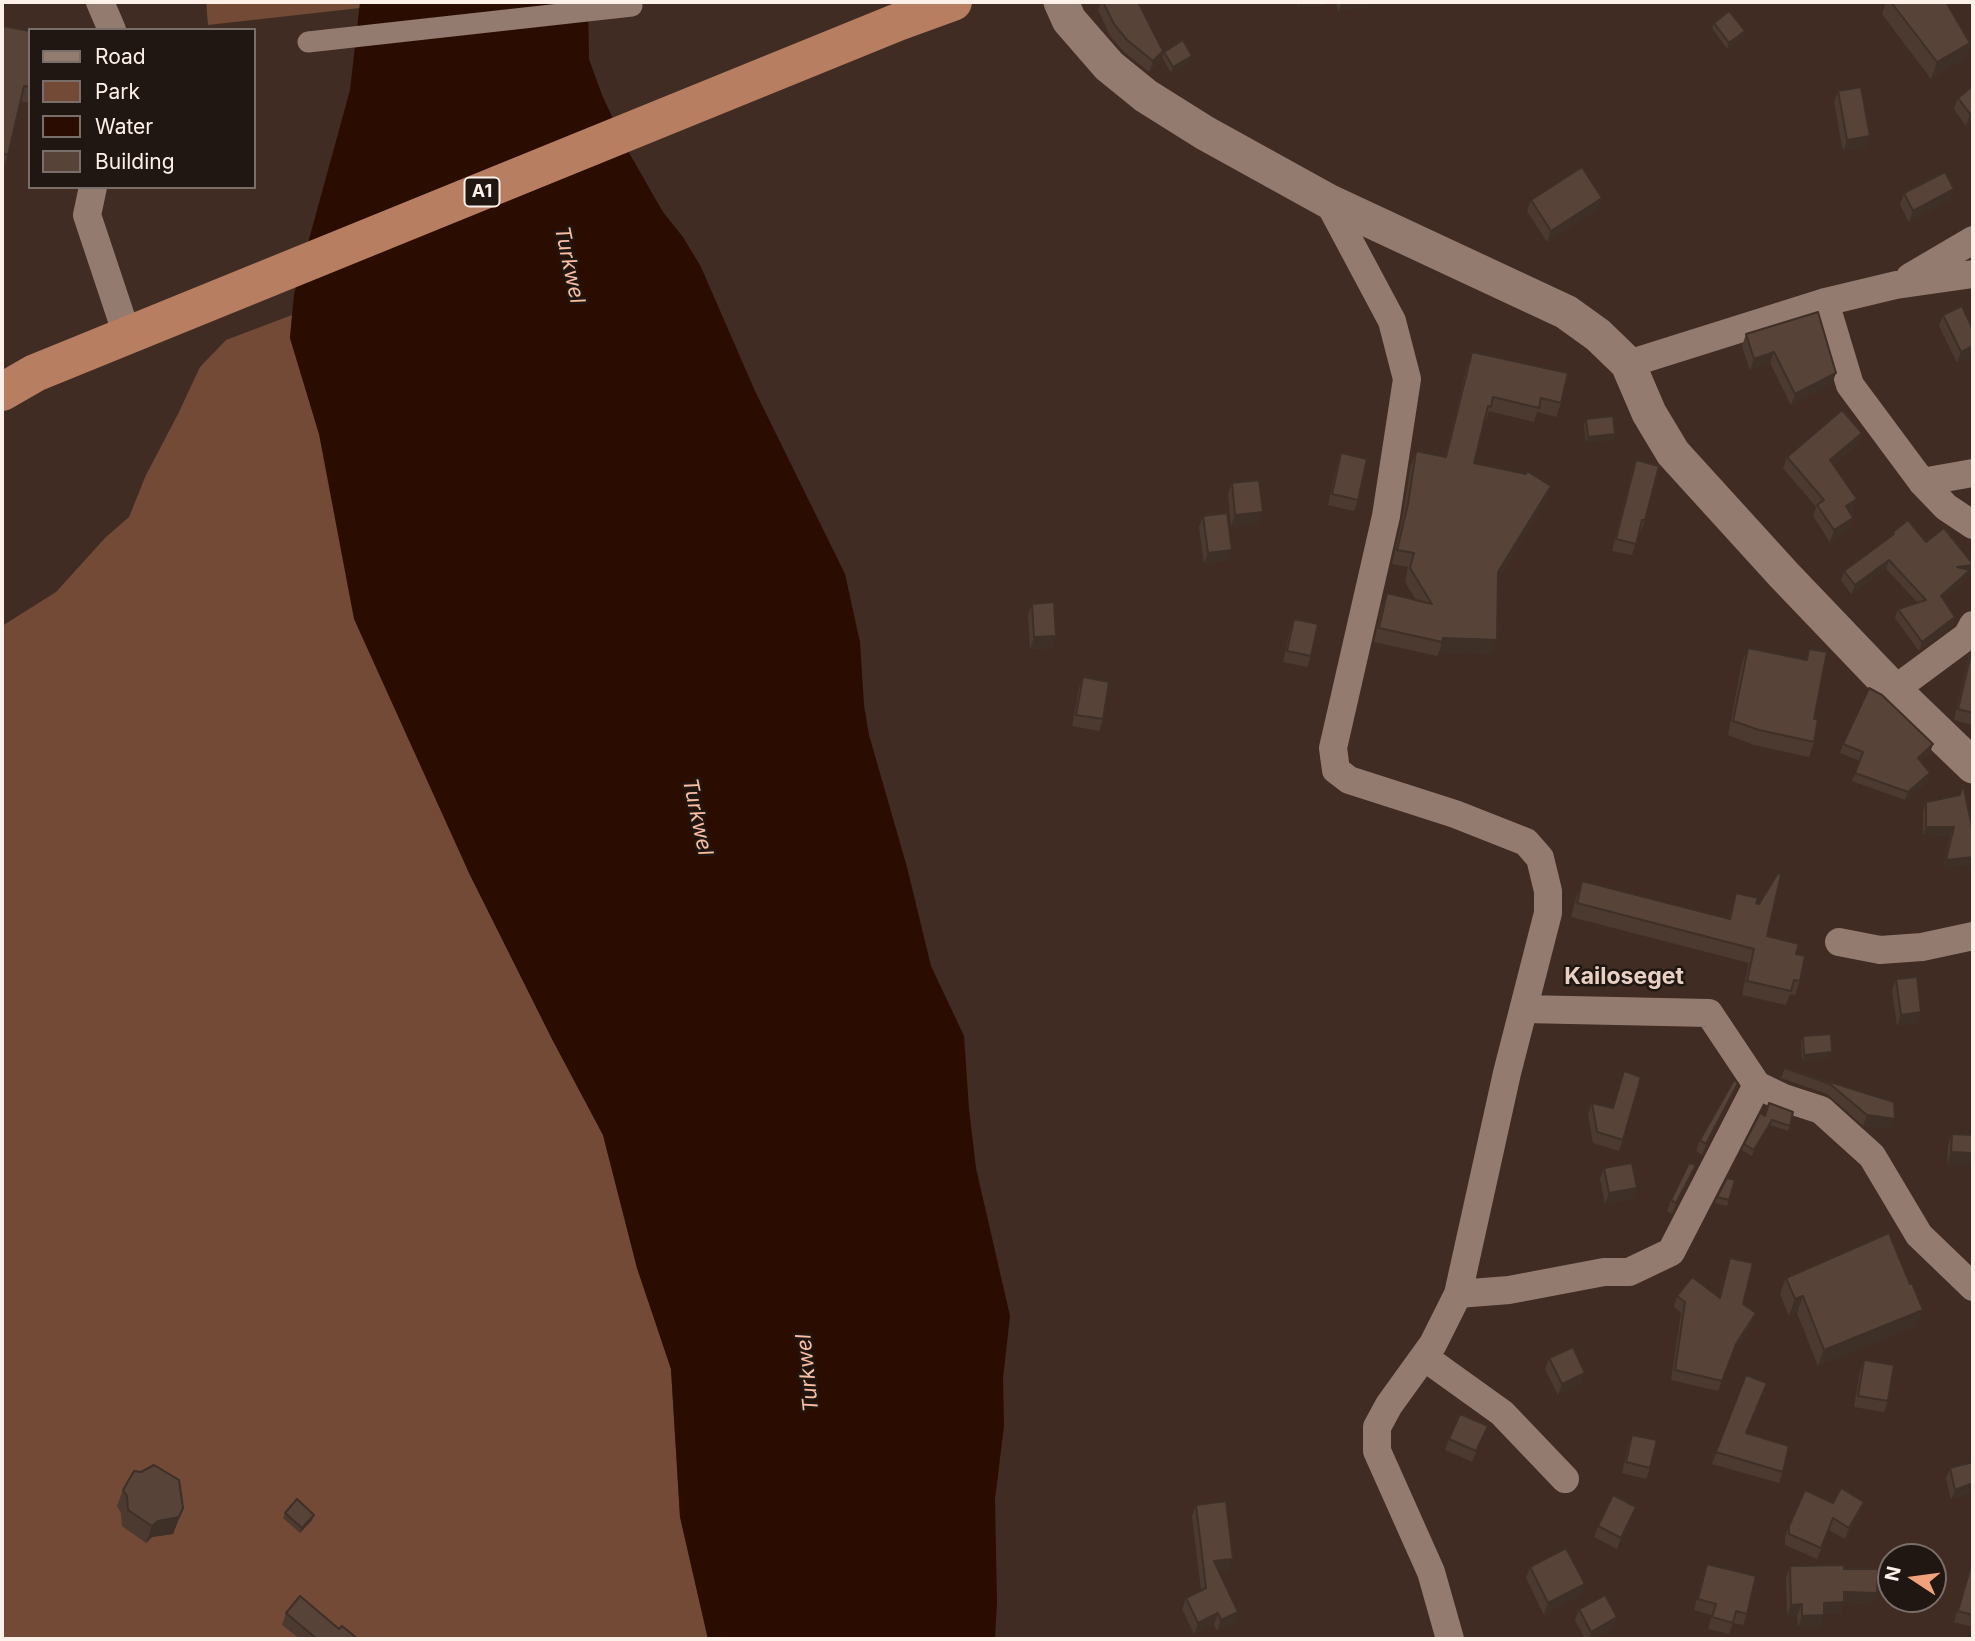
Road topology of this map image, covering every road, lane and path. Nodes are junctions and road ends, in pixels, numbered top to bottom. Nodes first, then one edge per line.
1 (100, 2) edge
2 (953, 2) edge
3 (1061, 2) edge
4 (632, 6) dead end
5 (111, 28) edge
6 (308, 42) dead end
7 (93, 189) edge
8 (1328, 201) junction
9 (1973, 240) edge
10 (1973, 274) edge
11 (1896, 285) junction
12 (1825, 302) junction
13 (128, 335) junction
14 (1628, 364) junction
15 (2, 391) edge
16 (1973, 472) edge
17 (1922, 482) junction
18 (1960, 509) edge
19 (1973, 525) edge
20 (1973, 625) edge
21 (1894, 690) junction
22 (1973, 766) edge
23 (1973, 936) edge
24 (1839, 942) dead end
25 (1524, 1009) junction
26 (1756, 1085) junction
27 (1973, 1287) edge
28 (1458, 1294) junction
29 (1424, 1357) junction
30 (1565, 1479) dead end
31 (1450, 1639) edge

1 - 5 street
2 - 13 highway, A1
3 - 8 street
4 - 6 street
7 - 13 street
8 - 14 street
8 - 25 street
9 - 11 street
10 - 11 street
11 - 12 street
12 - 14 street
12 - 17 street
13 - 15 highway, A1
14 - 21 street
16 - 17 street
17 - 18 street
18 - 19 street
20 - 21 street
21 - 22 street
23 - 24 street
25 - 26 street
25 - 28 street
26 - 27 street
26 - 28 street
28 - 29 street
29 - 30 street
29 - 31 street

